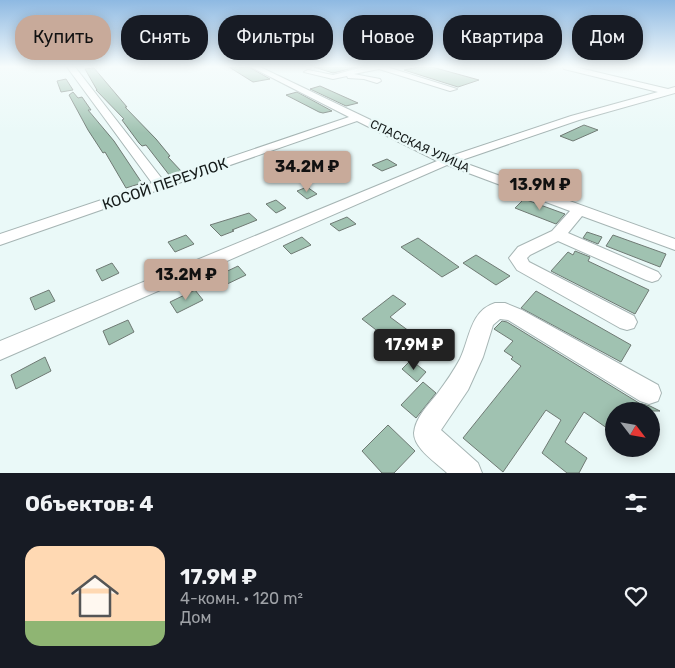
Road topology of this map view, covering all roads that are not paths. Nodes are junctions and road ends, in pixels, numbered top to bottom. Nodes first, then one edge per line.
1 (86, 89) edge
2 (300, 89) edge
3 (673, 91) edge
4 (358, 117) junction
5 (447, 161) junction
6 (160, 186) junction
7 (578, 210) junction
8 (560, 234) junction
9 (0, 240) edge
10 (675, 245) edge
11 (652, 276) dead end
12 (628, 322) dead end
13 (0, 351) edge
14 (648, 393) dead end
15 (468, 473) edge

1 - 6 street
2 - 4 street, СПАССКАЯ УЛИЦА
3 - 5 street
4 - 5 street, СПАССКАЯ УЛИЦА
4 - 6 street, КОСОЙ ПЕРЕУЛОК
5 - 7 street, СПАССКАЯ УЛИЦА
5 - 13 street
6 - 9 street, КОСОЙ ПЕРЕУЛОК
7 - 8 street
7 - 10 street, СПАССКАЯ УЛИЦА
8 - 11 street
8 - 12 street
14 - 15 street

